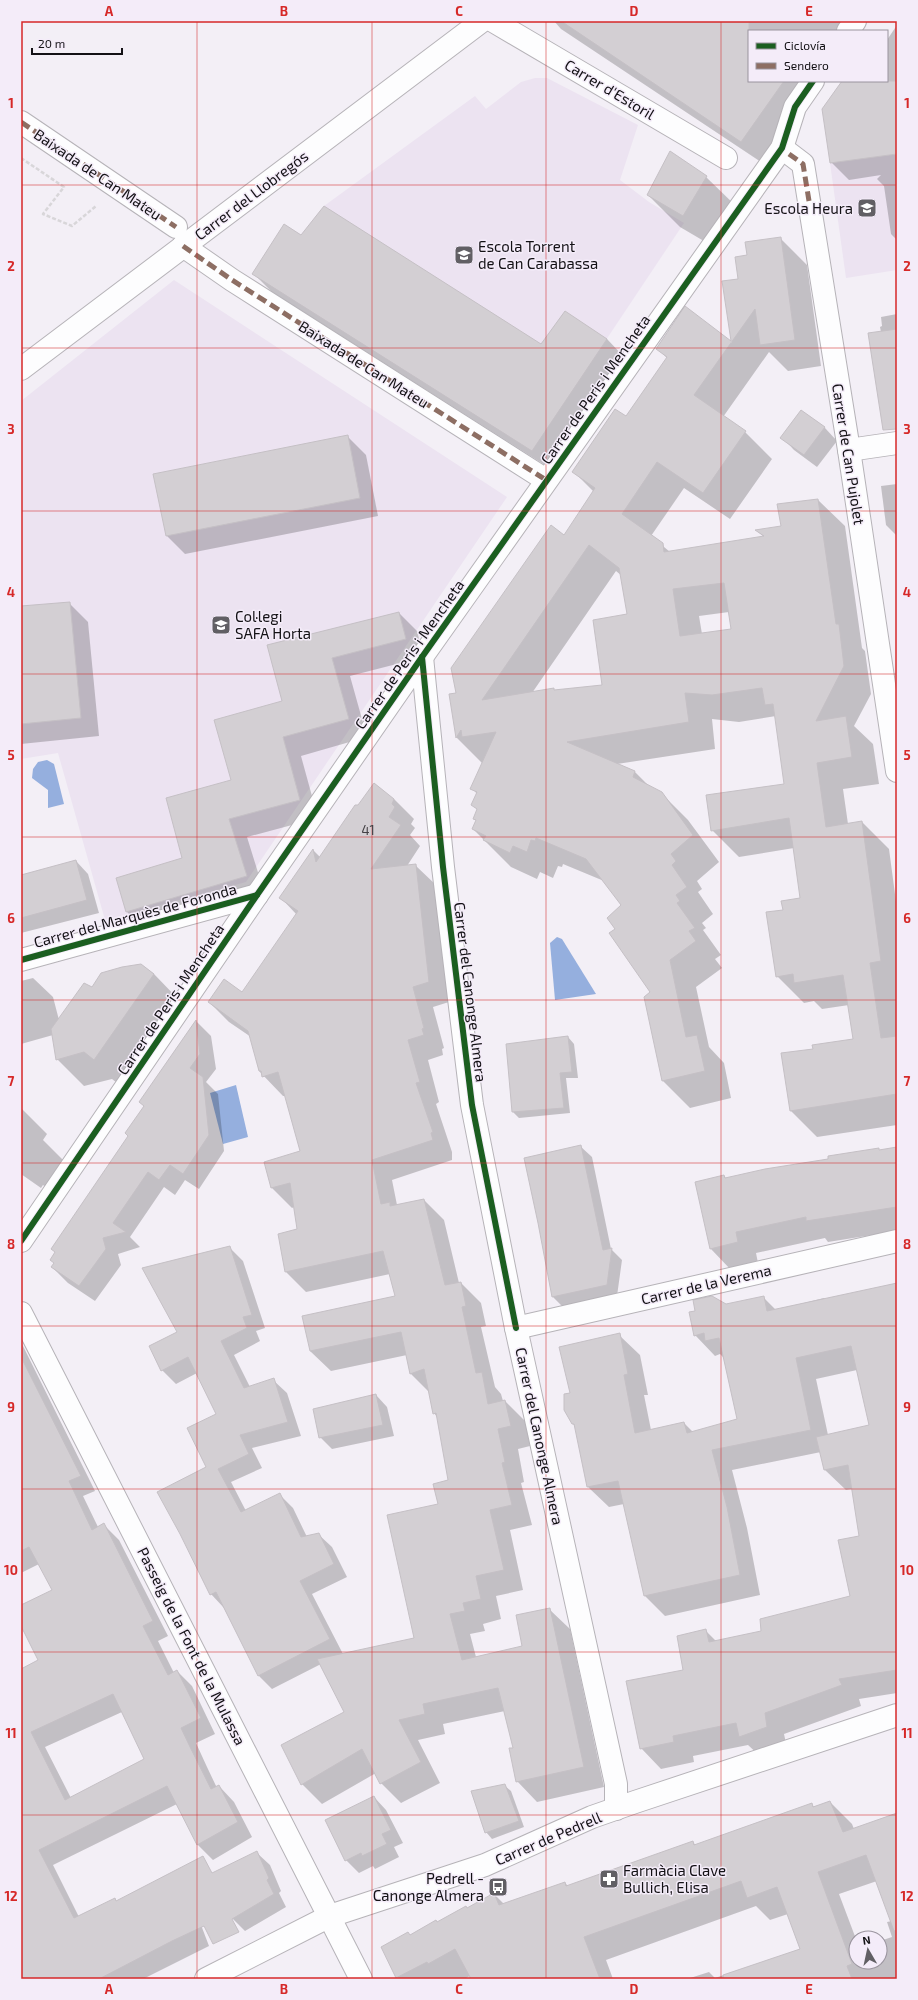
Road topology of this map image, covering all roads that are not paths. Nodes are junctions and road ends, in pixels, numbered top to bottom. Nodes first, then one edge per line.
1 (482, 21) edge
2 (493, 21) edge
3 (855, 21) edge
4 (849, 30) edge
5 (812, 82) edge
6 (21, 122) edge
7 (782, 148) junction
8 (726, 158) dead end
9 (180, 236) junction
10 (21, 369) edge
11 (897, 443) edge
12 (849, 450) junction
13 (546, 480) junction
14 (422, 657) junction
15 (897, 771) edge
16 (257, 895) junction
17 (21, 960) edge
18 (21, 1241) edge
19 (897, 1242) edge
20 (21, 1312) edge
21 (516, 1328) junction
22 (897, 1715) edge
23 (616, 1809) junction
24 (330, 1916) junction
25 (206, 1979) edge
26 (362, 1979) edge

1 - 9 street, Carrer del Llobregós
2 - 8 street, Carrer d'Estoril
3 - 4 street
5 - 7 street, Carrer de Peris i Mencheta
6 - 9 street, Baixada de Can Mateu
7 - 12 street, Carrer de Can Pujolet
7 - 13 street, Carrer de Peris i Mencheta
9 - 10 street, Carrer del Llobregós
9 - 13 street, Baixada de Can Mateu
11 - 12 street
12 - 15 street, Carrer de Can Pujolet
13 - 14 street, Carrer de Peris i Mencheta
14 - 16 street, Carrer de Peris i Mencheta
14 - 21 street, Carrer del Canonge Almera
16 - 17 street, Carrer del Marquès de Foronda
16 - 18 street, Carrer de Peris i Mencheta
19 - 21 street, Carrer de la Verema
20 - 24 street, Passeig de la Font de la Mulassa
21 - 23 street, Carrer del Canonge Almera
22 - 23 street, Carrer de Pedrell
23 - 24 street, Carrer de Pedrell
24 - 25 street, Carrer de Pedrell
24 - 26 street, Passeig de la Font de la Mulassa

